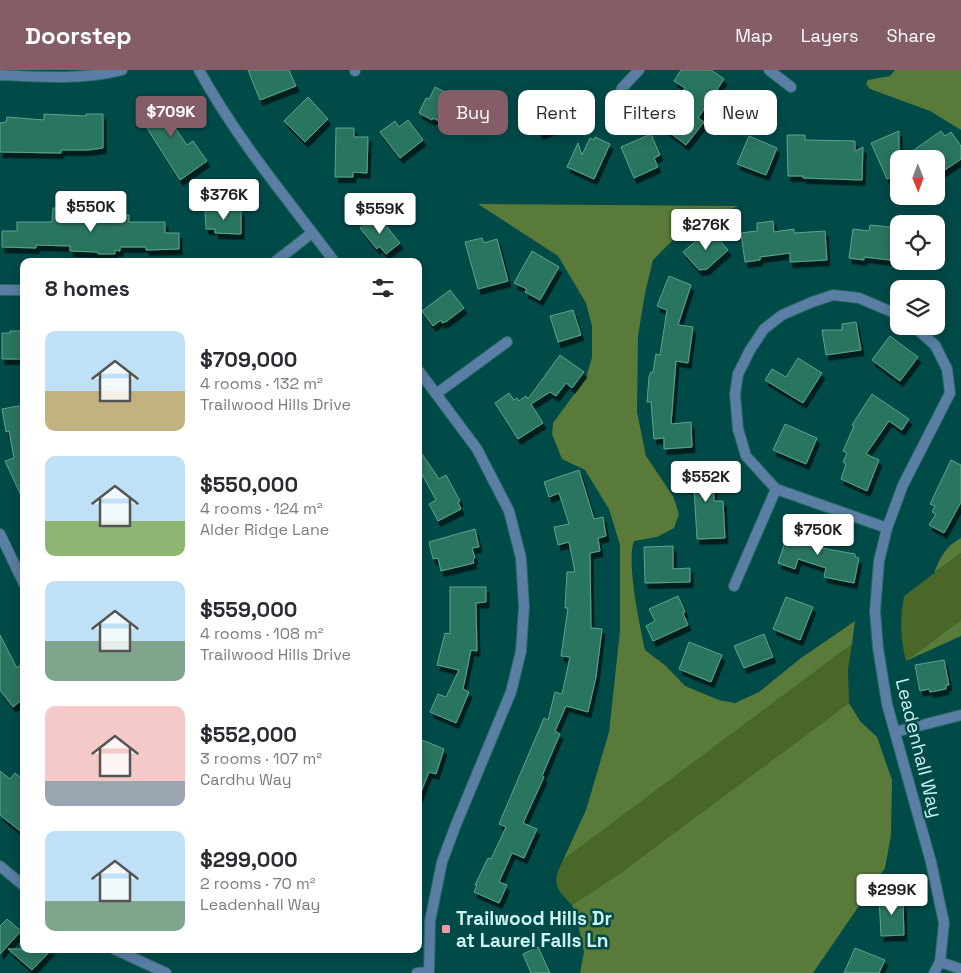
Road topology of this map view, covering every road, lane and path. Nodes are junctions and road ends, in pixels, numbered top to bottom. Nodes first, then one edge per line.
1 (122, 70) edge
2 (199, 70) edge
3 (639, 70) edge
4 (769, 70) edge
5 (0, 75) edge
6 (792, 87) dead end
7 (621, 90) edge
8 (312, 233) junction
9 (280, 258) edge
10 (332, 258) edge
11 (0, 290) edge
12 (20, 290) edge
13 (890, 311) edge
14 (924, 335) edge
15 (507, 342) dead end
16 (422, 376) edge
17 (436, 394) junction
18 (776, 489) junction
19 (886, 528) junction
20 (0, 534) edge
21 (20, 576) edge
22 (734, 586) dead end
23 (961, 716) edge
24 (896, 732) junction
25 (0, 866) edge
26 (20, 883) edge
27 (124, 953) edge
28 (940, 962) junction
29 (961, 969) edge
30 (429, 972) edge
31 (166, 973) edge
32 (417, 973) edge
33 (934, 973) edge

1 - 5 street
2 - 8 street
3 - 7 street
4 - 6 street
8 - 9 street
8 - 10 street
11 - 12 street
13 - 18 street
14 - 19 street, Leadenhall Way
15 - 17 street
16 - 17 street
17 - 30 street
18 - 19 street
18 - 22 street
19 - 24 street, Leadenhall Way
20 - 21 street
23 - 24 street
24 - 28 street, Leadenhall Way
25 - 26 street
27 - 31 street
28 - 29 street
28 - 33 street, Leadenhall Way
30 - 32 street

